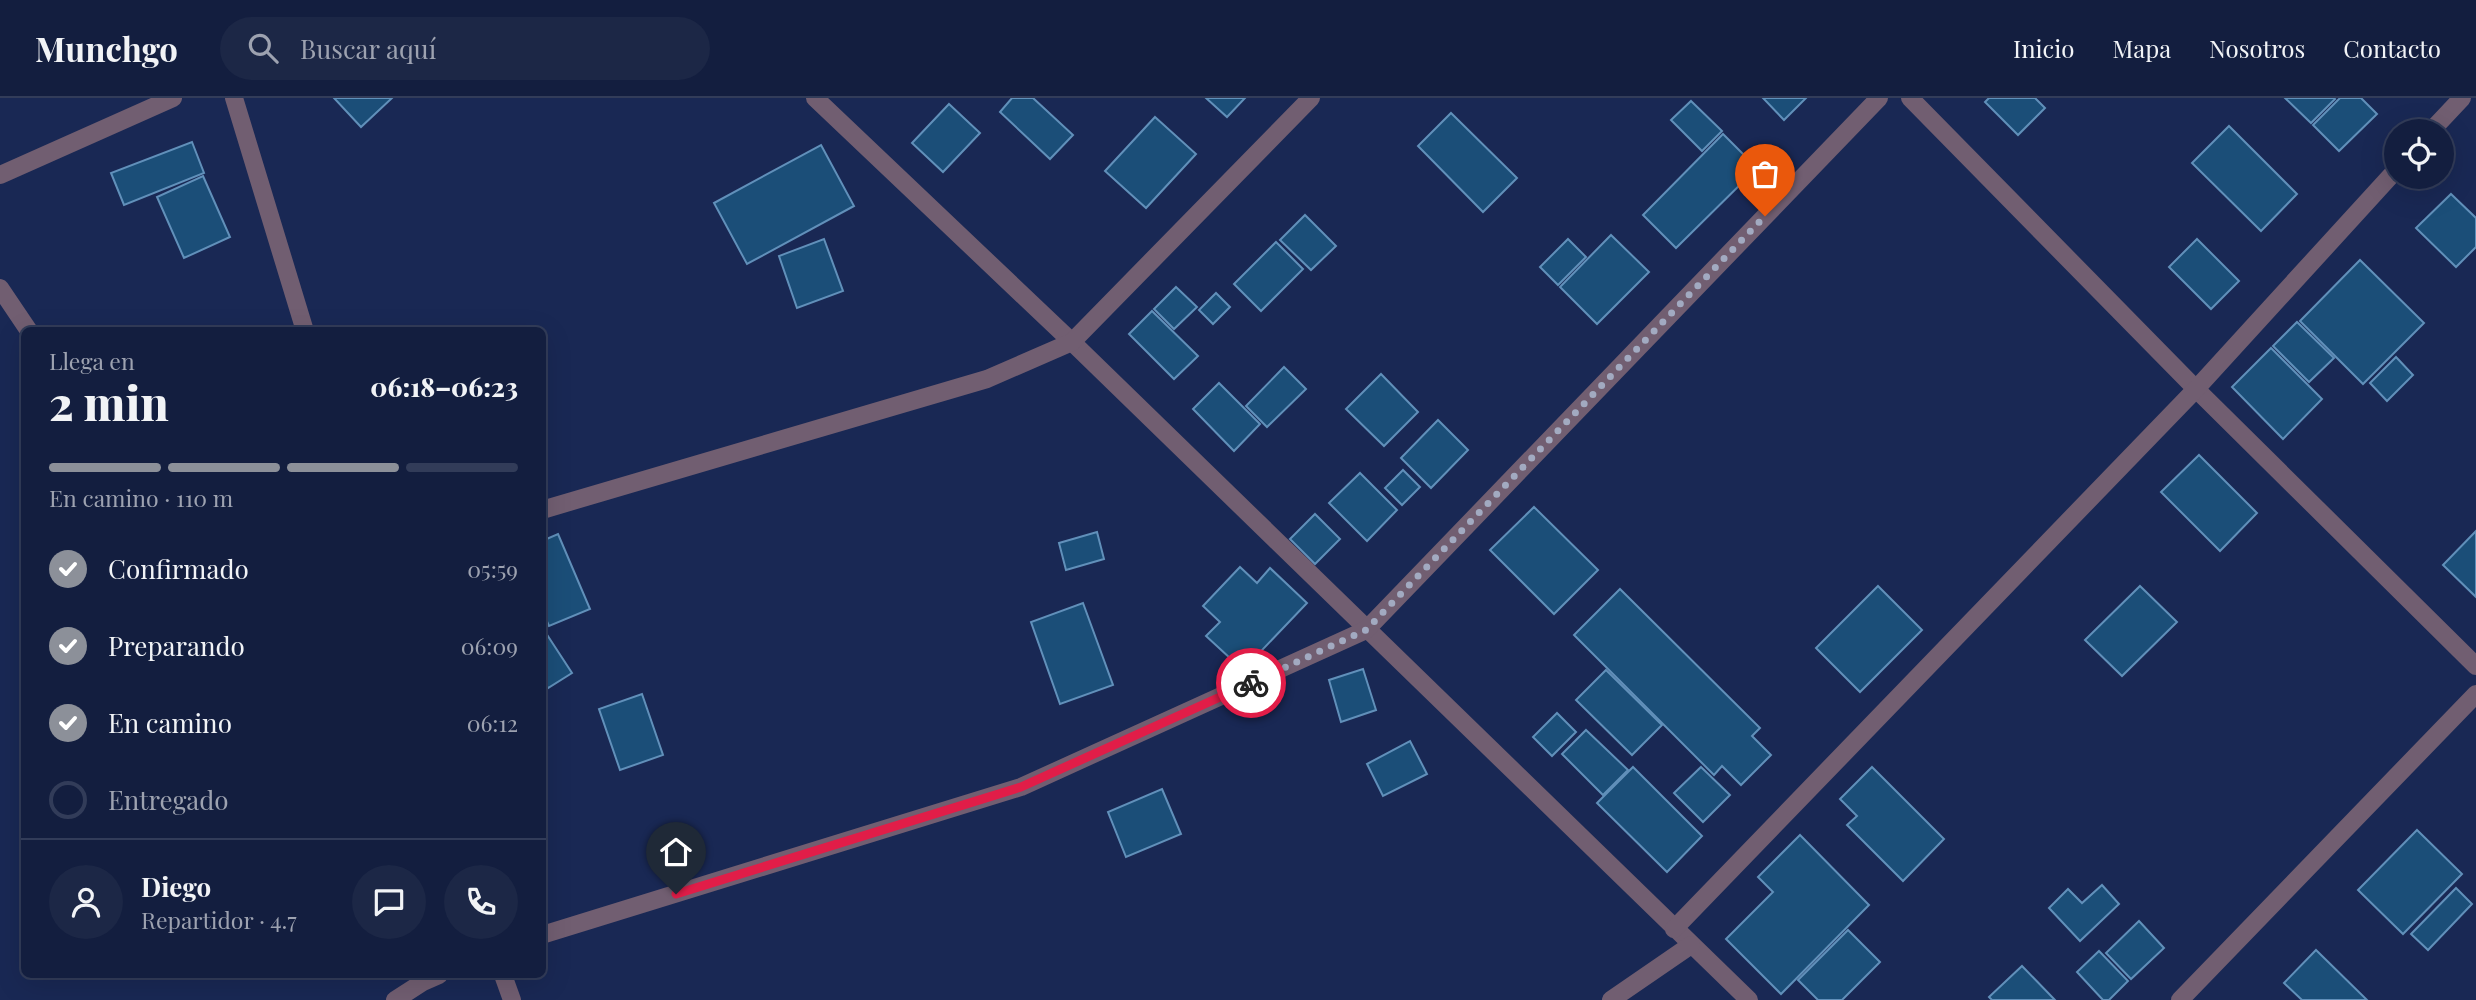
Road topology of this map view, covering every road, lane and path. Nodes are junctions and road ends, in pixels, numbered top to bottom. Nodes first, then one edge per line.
1 (173, 98) edge
2 (234, 98) edge
3 (815, 98) edge
4 (1311, 98) edge
5 (1879, 98) edge
6 (1910, 98) edge
7 (2462, 98) edge
8 (2442, 119) edge
9 (0, 175) edge
10 (2384, 183) edge
11 (0, 288) edge
12 (26, 327) edge
13 (304, 327) edge
14 (1072, 342) junction
15 (2196, 389) junction
16 (546, 509) edge
17 (1366, 630) junction
18 (2476, 666) edge
19 (2476, 694) edge
20 (1674, 929) junction
21 (546, 934) edge
22 (1691, 945) junction
23 (432, 978) edge
24 (504, 978) edge
25 (395, 1000) edge
26 (512, 1000) edge
27 (1611, 1000) edge
28 (1749, 1000) edge
29 (2180, 1000) edge

1 - 9 street
2 - 13 street
3 - 14 street
4 - 14 street
5 - 17 street
6 - 15 street
7 - 8 street
10 - 15 street
11 - 12 street
14 - 16 street
14 - 17 street
15 - 18 street
15 - 20 street
17 - 20 street
17 - 21 street
19 - 29 street
20 - 22 street
22 - 27 street
22 - 28 street
23 - 25 street
24 - 26 street

